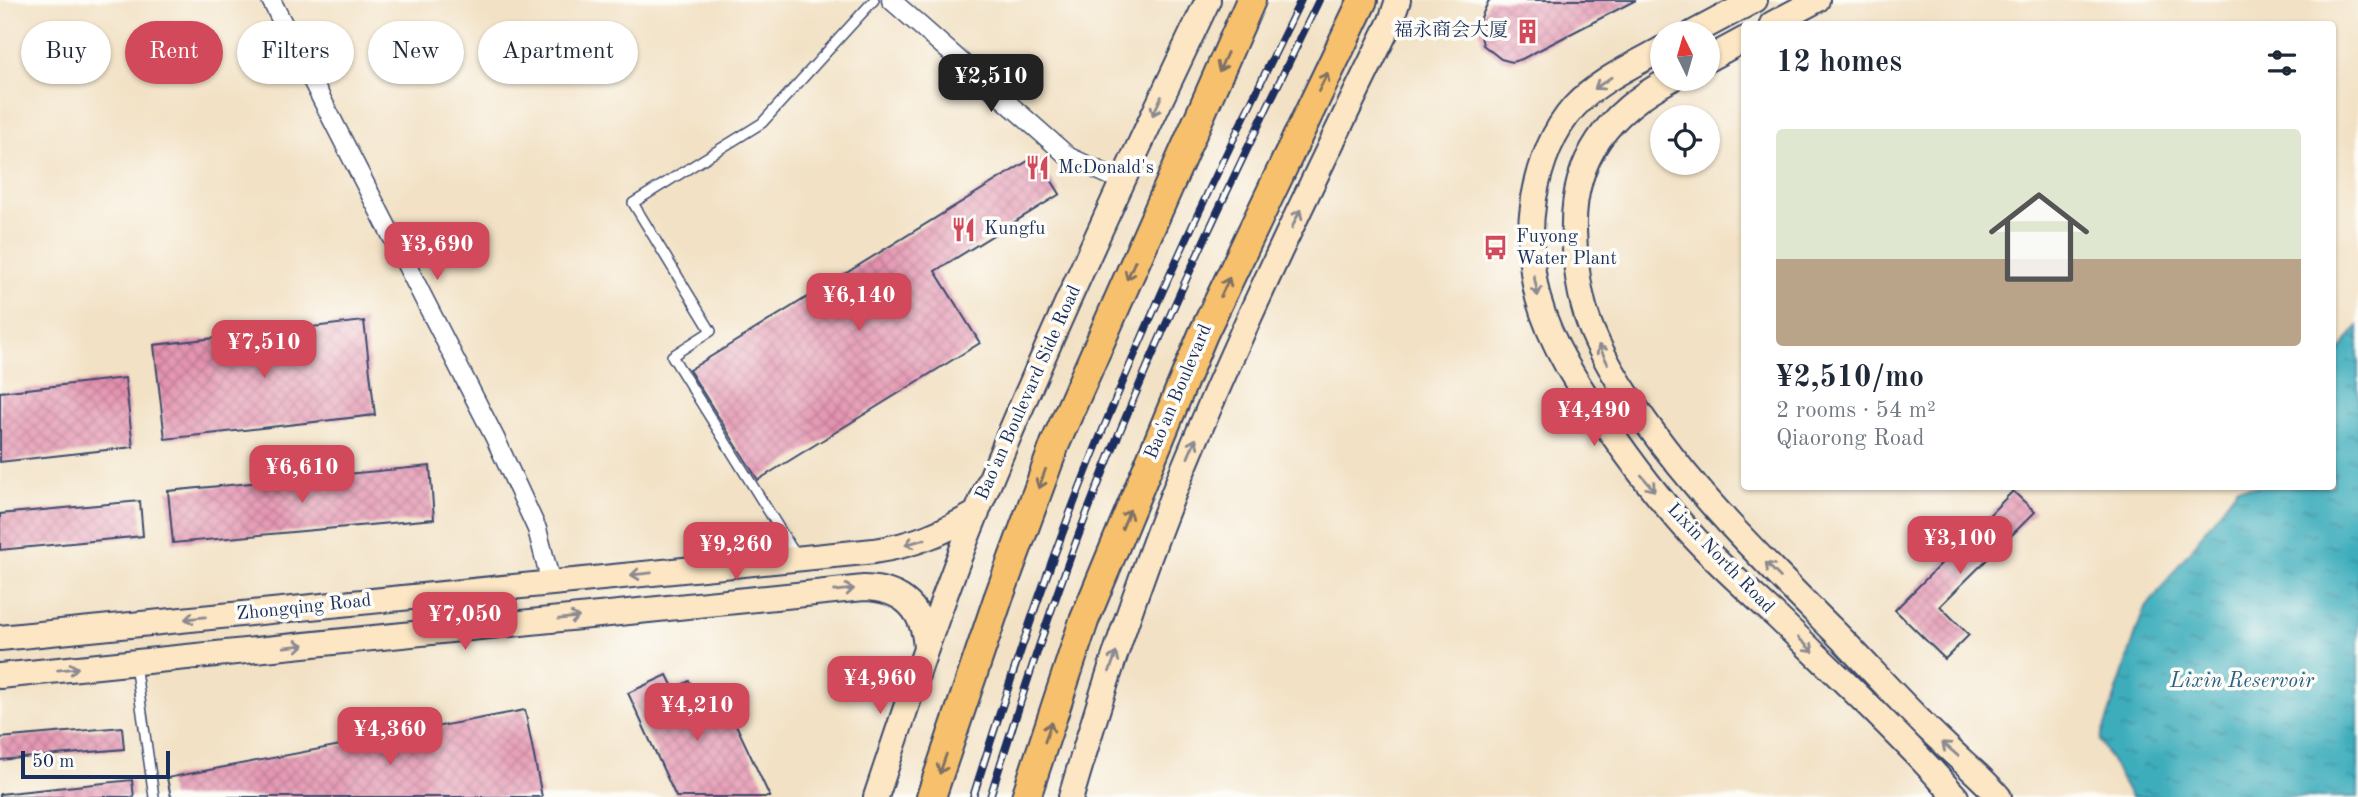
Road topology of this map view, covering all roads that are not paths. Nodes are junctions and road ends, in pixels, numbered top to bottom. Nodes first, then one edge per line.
1 (271, 0) edge
2 (874, 0) edge
3 (891, 0) edge
4 (1208, 0) edge
5 (1251, 0) edge
6 (1363, 0) edge
7 (1398, 0) edge
8 (1755, 0) edge
9 (1817, 0) edge
10 (1716, 21) edge
11 (1778, 21) edge
12 (1741, 41) edge
13 (1720, 53) edge
14 (1650, 56) edge
15 (1650, 91) edge
16 (1122, 181) junction
17 (977, 513) junction
18 (798, 558) junction
19 (712, 566) junction
20 (551, 583) junction
21 (716, 603) junction
22 (0, 638) edge
23 (926, 649) junction
24 (135, 662) junction
25 (0, 676) edge
26 (1983, 778) junction
27 (154, 797) edge
28 (876, 797) edge
29 (931, 797) edge
30 (1026, 797) edge
31 (1071, 797) edge
32 (1958, 797) edge
33 (1999, 797) edge

1 - 20 street
2 - 18 lane
3 - 16 street
4 -> 16 main road, Bao'an Boulevard Side Road
5 -> 29 main road
30 -> 6 main road, Bao'an Boulevard
31 -> 7 main road
8 - 10 main road
9 - 11 main road
12 - 13 main road
14 -> 32 main road, Lixin North Road
26 -> 15 main road, Lixin North Road
16 - 17 main road, Bao'an Boulevard Side Road
17 -> 18 main road, Zhongqing Road
17 - 23 main road, Bao'an Boulevard Side Road
18 - 19 main road, Zhongqing Road
19 -> 20 main road, Zhongqing Road
19 - 21 main road
20 -> 22 main road, Zhongqing Road
21 -> 23 main road, Zhongqing Road
24 -> 21 main road, Zhongqing Road
23 - 28 main road, Bao'an Boulevard Side Road
25 -> 24 main road, Zhongqing Road
24 - 27 lane
26 - 32 street
26 - 33 main road, Lixin North Road

